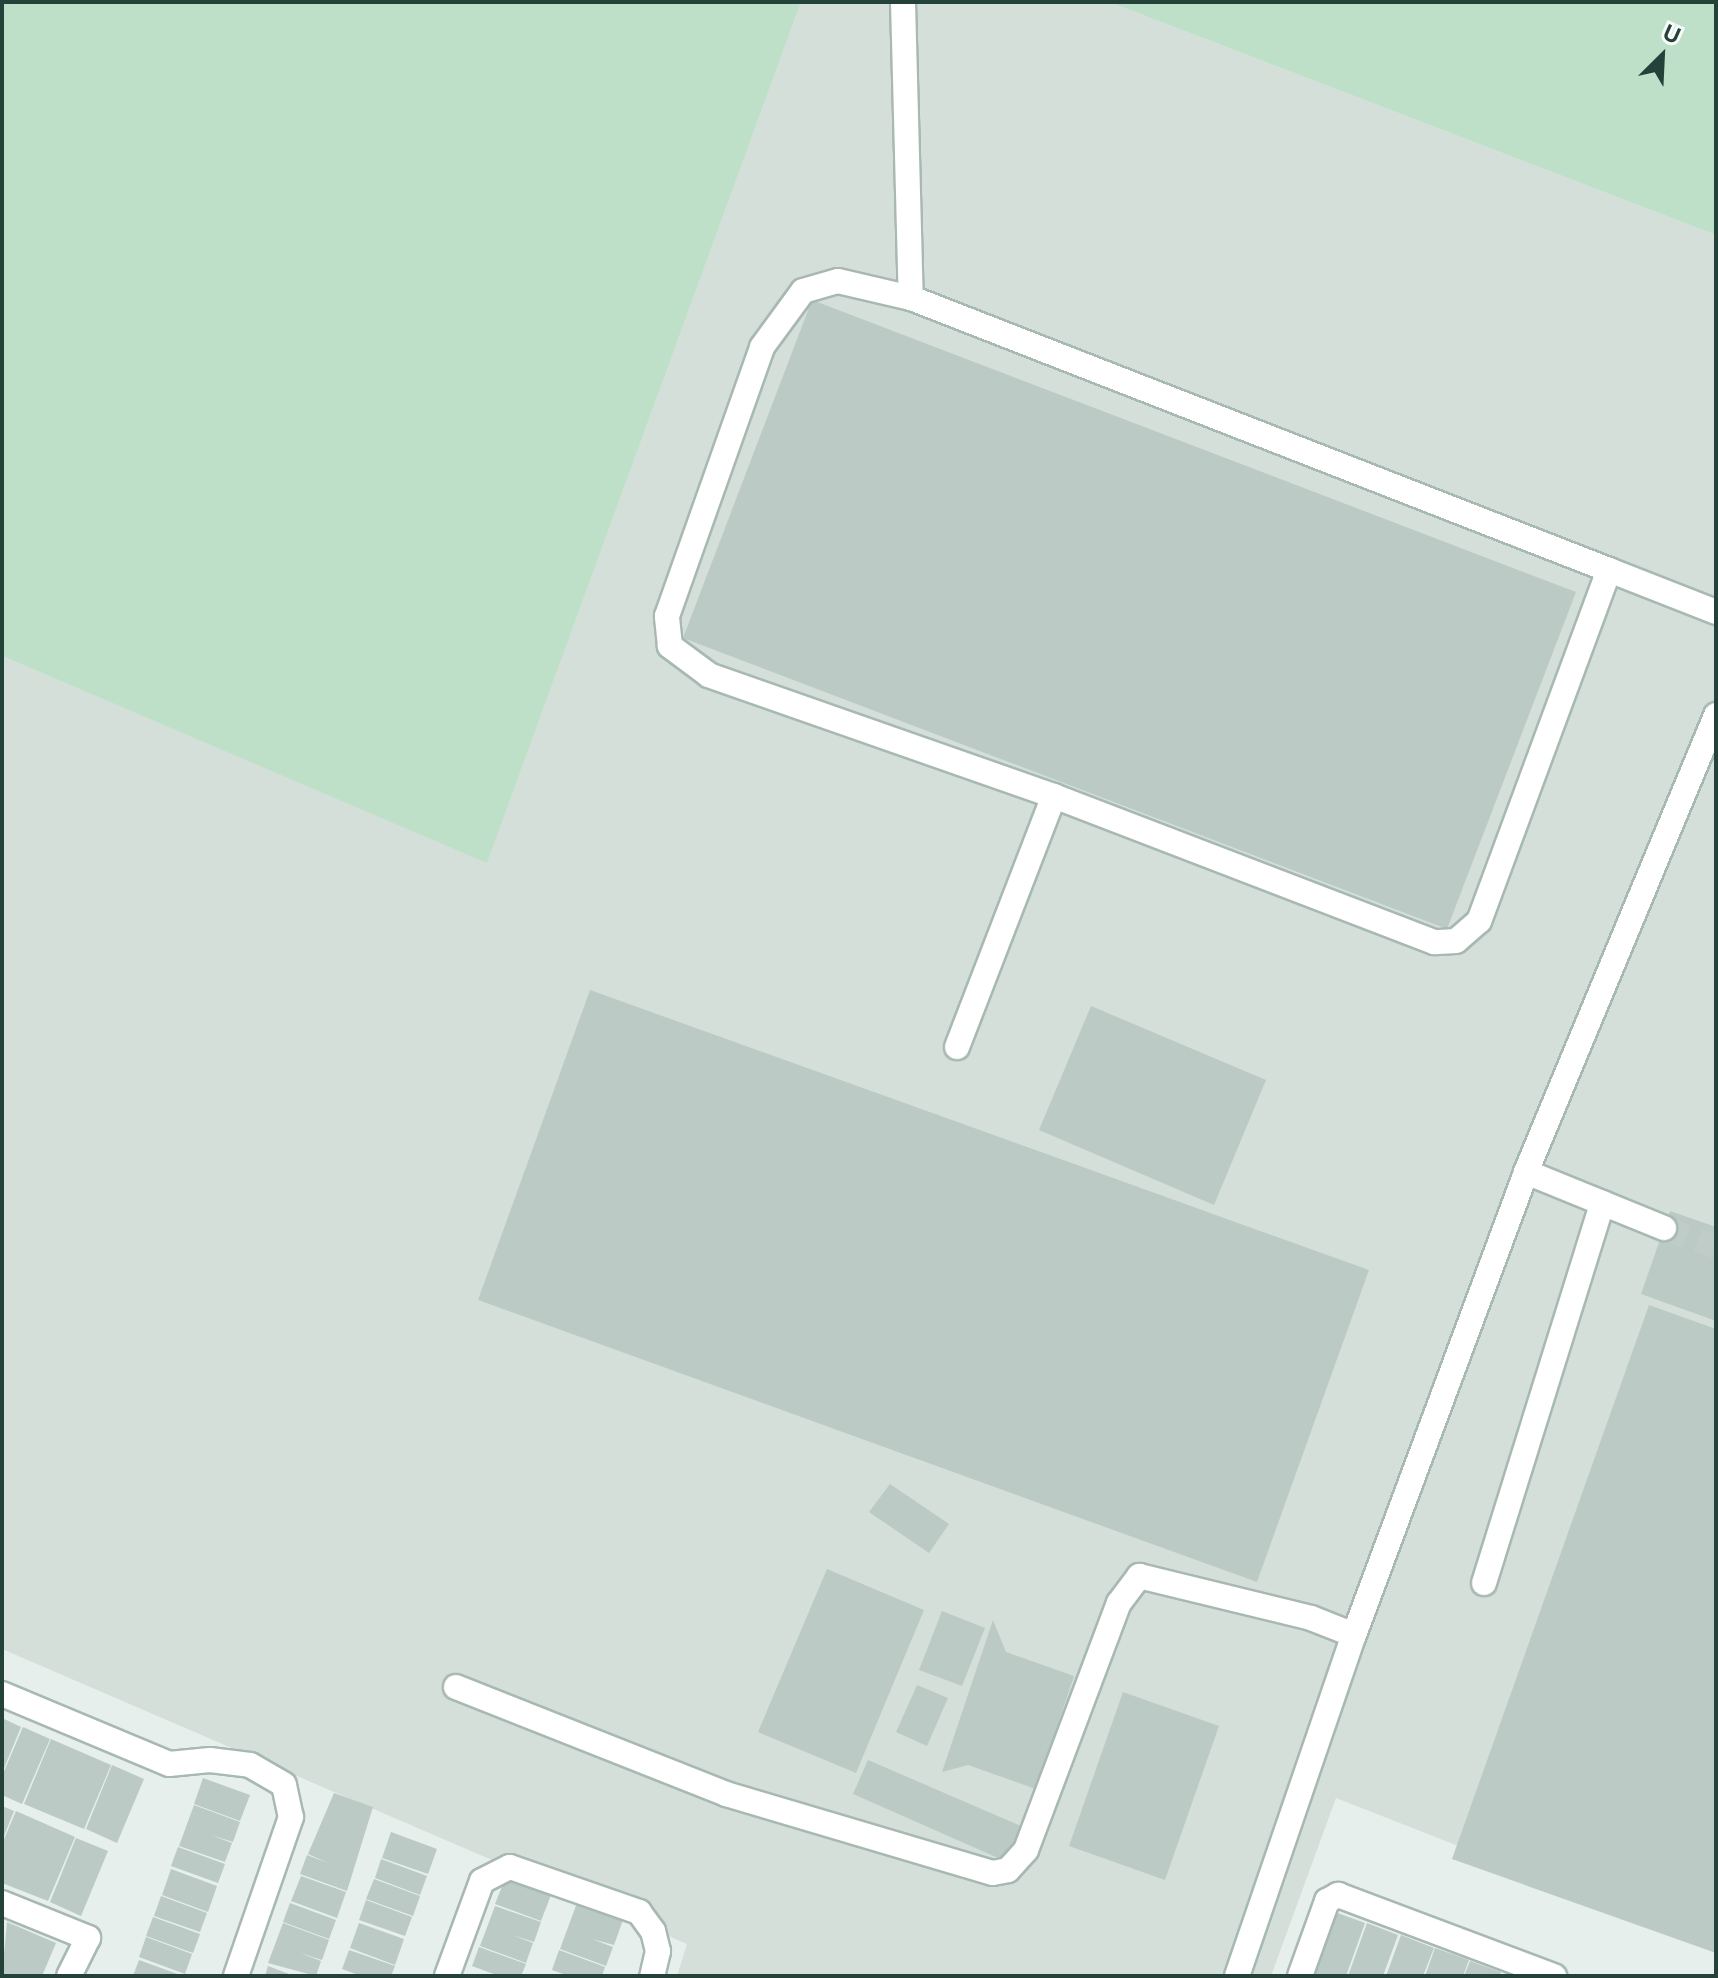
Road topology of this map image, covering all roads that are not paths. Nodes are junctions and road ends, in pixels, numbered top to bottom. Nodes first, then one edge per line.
1 (903, 2) edge
2 (911, 298) junction
3 (1609, 570) junction
4 (1716, 612) edge
5 (1716, 715) edge
6 (1054, 796) junction
7 (957, 1047) dead end
8 (1526, 1172) junction
9 (1602, 1203) junction
10 (1664, 1228) tunnel mouth
11 (1484, 1583) dead end
12 (1354, 1635) junction
13 (456, 1687) dead end
14 (2, 1694) edge
15 (2, 1903) edge
16 (69, 1976) edge
17 (236, 1976) edge
18 (447, 1976) edge
19 (652, 1976) edge
20 (1237, 1976) edge
21 (1300, 1976) edge
22 (1554, 1976) edge

1 - 2 street
2 - 3 street
2 - 6 street
3 - 4 street
3 - 6 street
5 - 8 street
6 - 7 street
8 - 9 street
8 - 12 street
9 - 10 street
9 - 11 street
12 - 13 street
12 - 20 street
14 - 17 street
15 - 16 street
18 - 19 street
21 - 22 street

